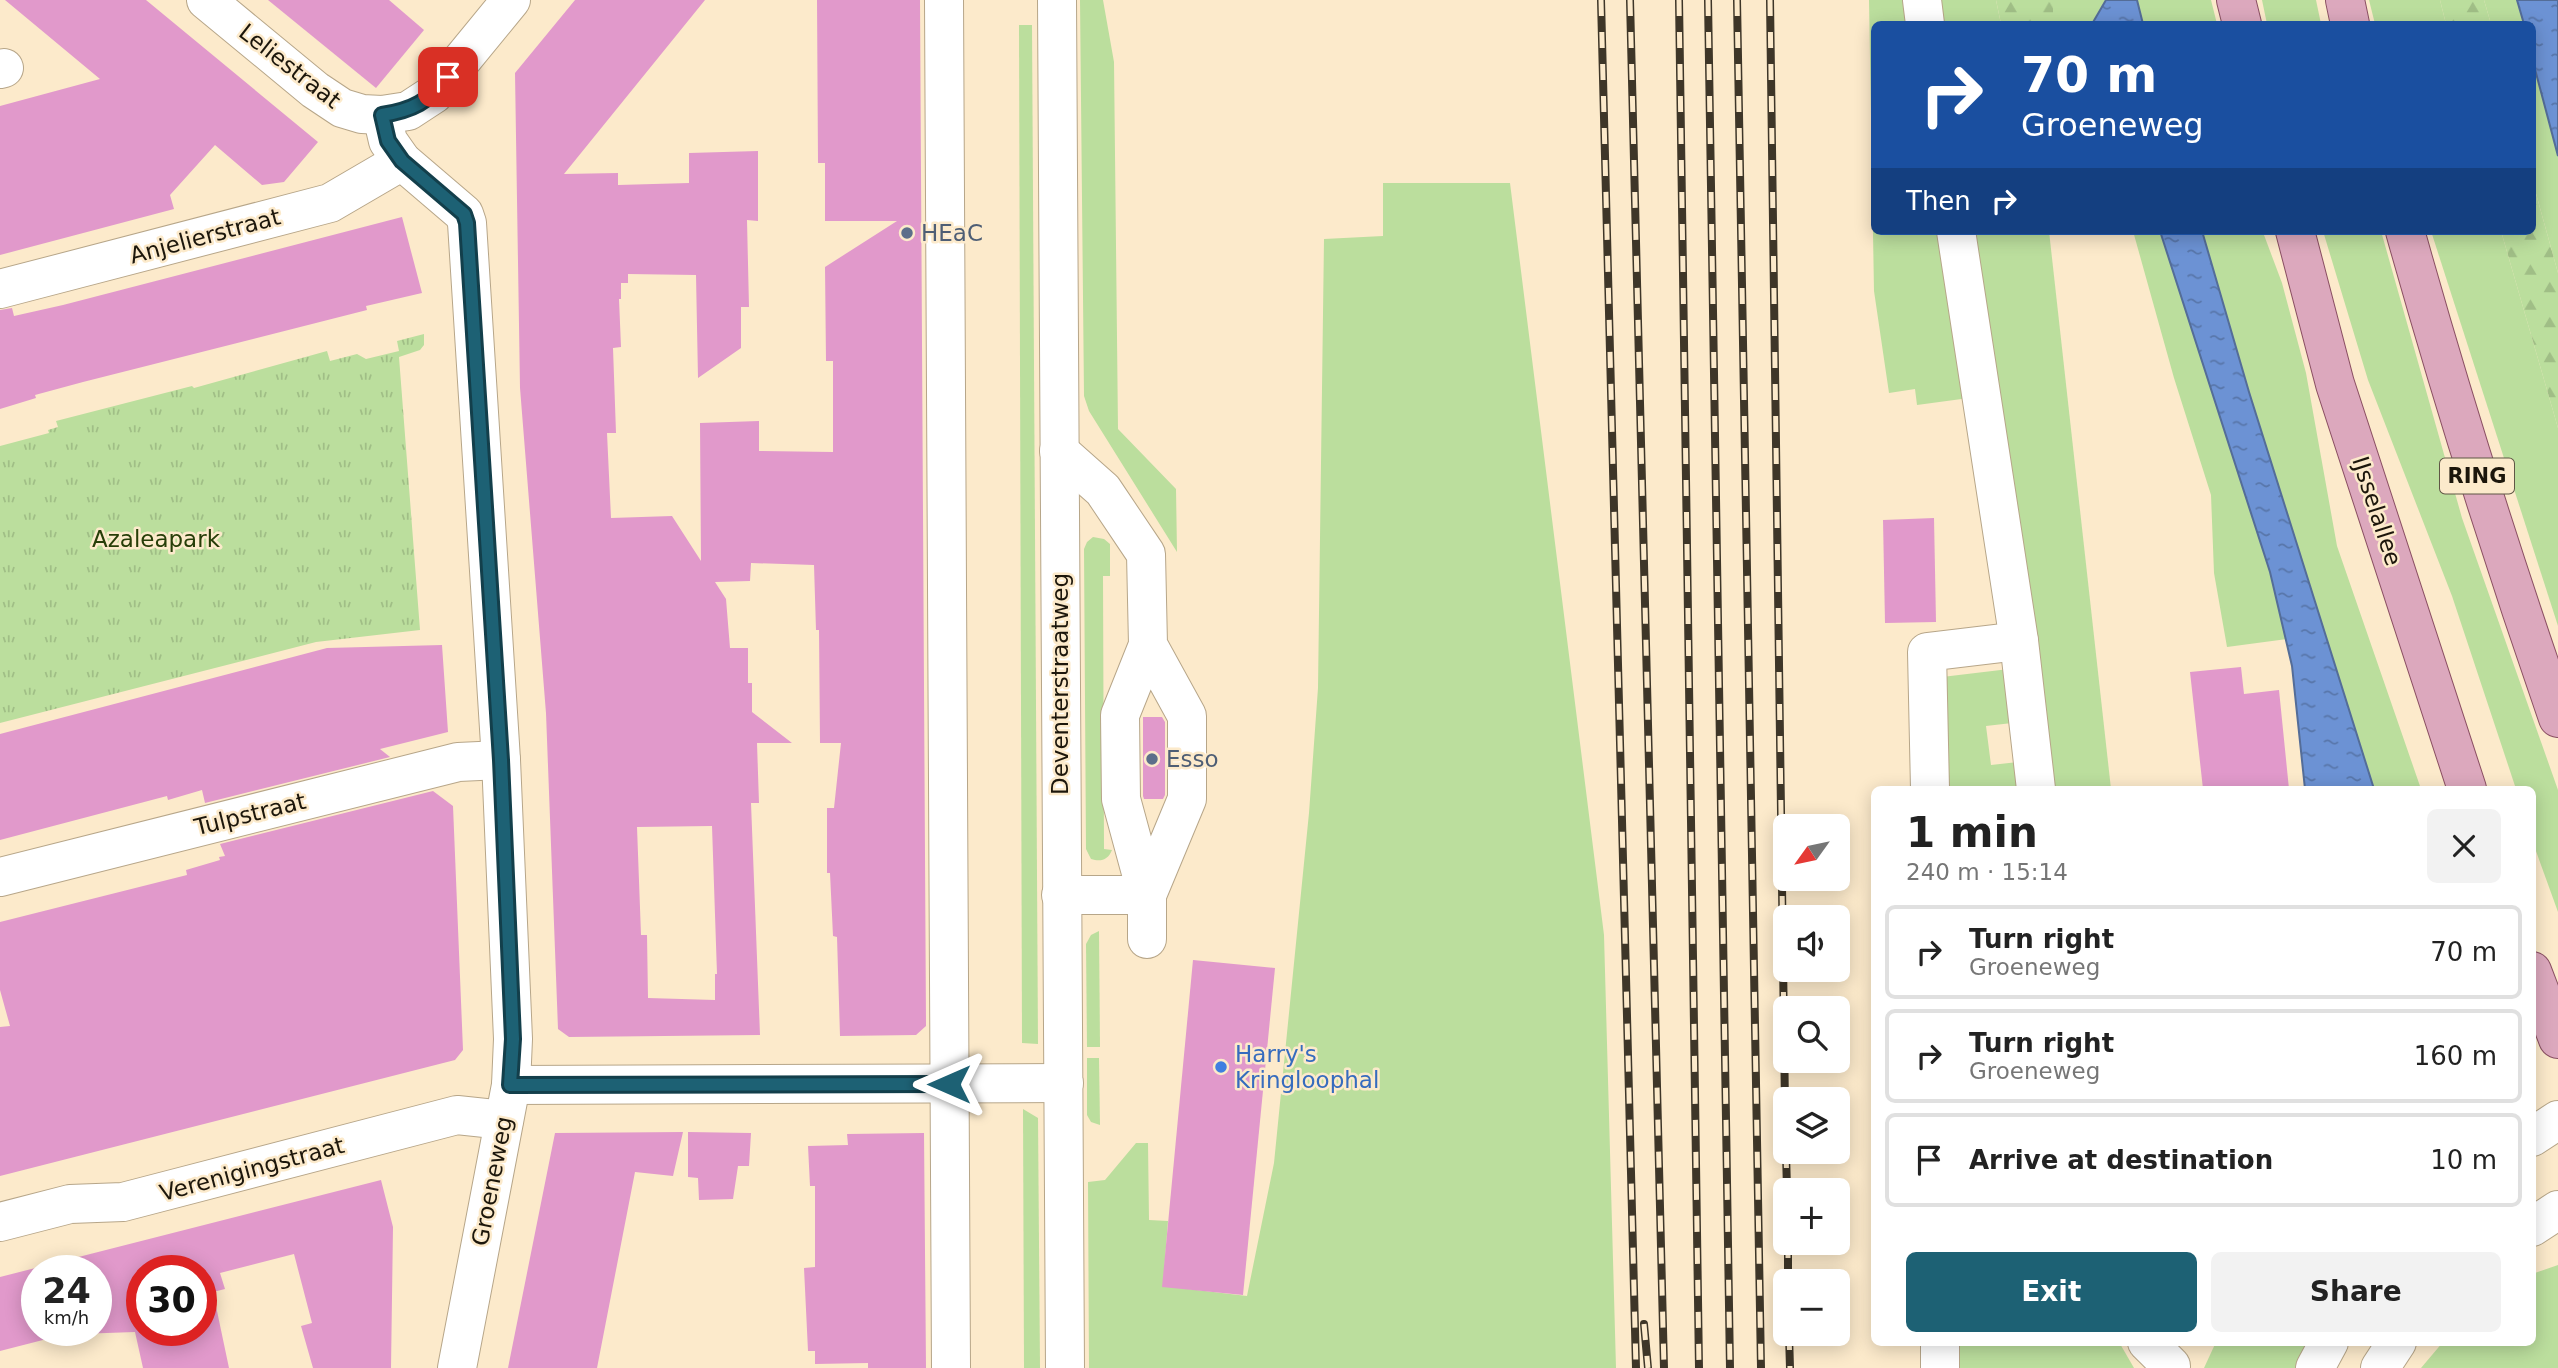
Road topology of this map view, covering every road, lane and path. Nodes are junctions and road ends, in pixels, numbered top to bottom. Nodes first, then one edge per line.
1 (206, 0) edge
2 (511, 0) edge
3 (944, 0) edge
4 (1057, 0) edge
5 (1922, 0) edge
6 (2236, 0) edge
7 (2344, 0) edge
8 (1925, 21) edge
9 (2241, 21) edge
10 (2349, 21) edge
11 (382, 115) junction
12 (402, 161) junction
13 (1957, 235) edge
14 (2296, 235) edge
15 (2406, 235) edge
16 (0, 289) edge
17 (1059, 451) junction
18 (2019, 641) junction
19 (1148, 645) junction
20 (2558, 718) edge
21 (501, 760) junction
22 (1930, 786) edge
23 (2036, 786) edge
24 (2466, 786) edge
25 (0, 877) edge
26 (1061, 895) junction
27 (1147, 895) junction
28 (1147, 939) dead end
29 (2536, 981) edge
30 (2558, 1039) edge
31 (1064, 1083) junction
32 (949, 1084) junction
33 (507, 1103) junction
34 (2558, 1120) edge
35 (2536, 1134) edge
36 (2558, 1210) edge
37 (0, 1222) edge
38 (2536, 1224) edge
39 (1940, 1346) edge
40 (2327, 1346) edge
41 (2394, 1346) edge
42 (457, 1368) edge
43 (951, 1368) edge
44 (1065, 1368) edge
45 (1940, 1368) edge
46 (2315, 1368) edge
47 (2380, 1368) edge

1 - 11 street, Leliestraat
2 - 11 street
3 - 32 street
4 - 17 street, Deventerstraatweg
5 - 8 street
6 - 9 main road
7 - 10 main road
11 - 12 street, Groeneweg
12 - 16 street, Anjelierstraat
12 - 21 street, Groeneweg
13 - 18 street
14 - 24 main road, IJsselallee
15 - 20 main road, RING
17 - 19 street
17 - 26 street, Deventerstraatweg
18 - 22 street
18 - 23 street
19 - 27 street
19 - 27 street
21 - 25 street, Tulpstraat
21 - 33 street, Groeneweg
26 - 27 street
26 - 31 street, Deventerstraatweg
27 - 28 street
29 - 30 main road
31 - 32 street, Verenigingstraat
31 - 44 street, Deventerstraatweg
32 - 33 street, Verenigingstraat
32 - 43 street
33 - 37 street, Verenigingstraat
33 - 42 street, Groeneweg
34 - 35 street
36 - 38 street
39 - 45 street
40 - 46 street
41 - 47 street

